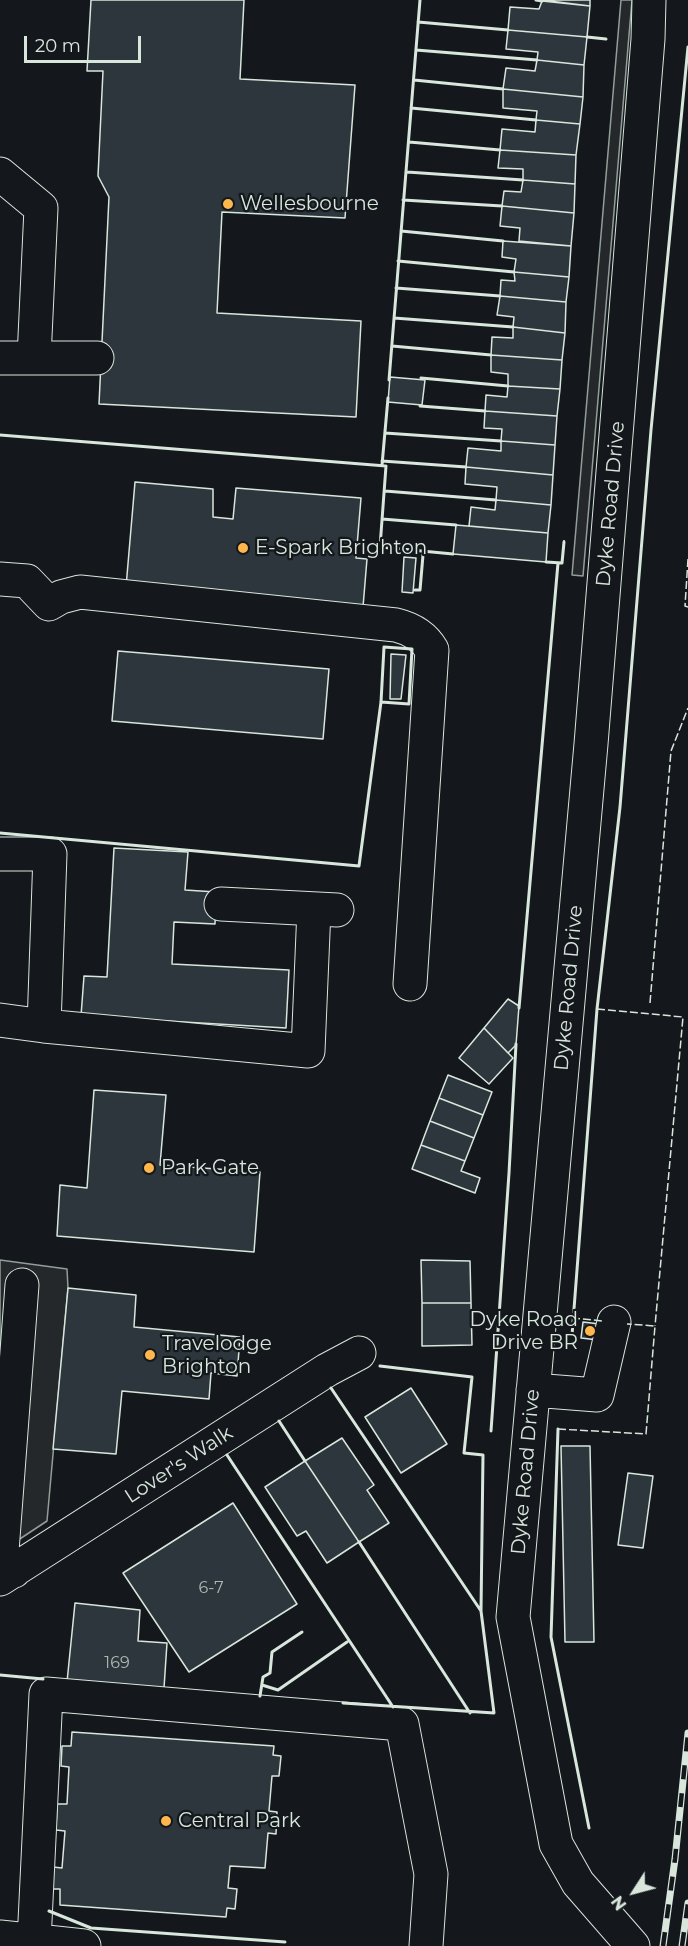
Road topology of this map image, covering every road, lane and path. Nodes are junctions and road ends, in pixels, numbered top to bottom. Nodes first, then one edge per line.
1 (649, 0) edge
2 (0, 174) edge
3 (0, 358) edge
4 (34, 358) junction
5 (97, 358) dead end
6 (0, 579) edge
7 (0, 854) edge
8 (222, 904) dead end
9 (410, 984) dead end
10 (0, 1020) edge
11 (44, 1026) junction
12 (22, 1285) dead end
13 (614, 1322) dead end
14 (358, 1353) dead end
15 (533, 1390) junction
16 (7, 1575) edge
17 (0, 1938) edge
18 (34, 1942) junction
19 (84, 1946) edge
20 (426, 1946) edge
21 (633, 1946) edge

1 - 15 street, Dyke Road Drive
2 - 4 street
3 - 4 street
4 - 5 street
6 - 9 street
7 - 11 street
8 - 11 street
10 - 11 street
12 - 16 street
13 - 15 street
14 - 16 street, Lover's Walk
15 - 21 street, Dyke Road Drive
17 - 18 street
18 - 19 street
18 - 20 street

